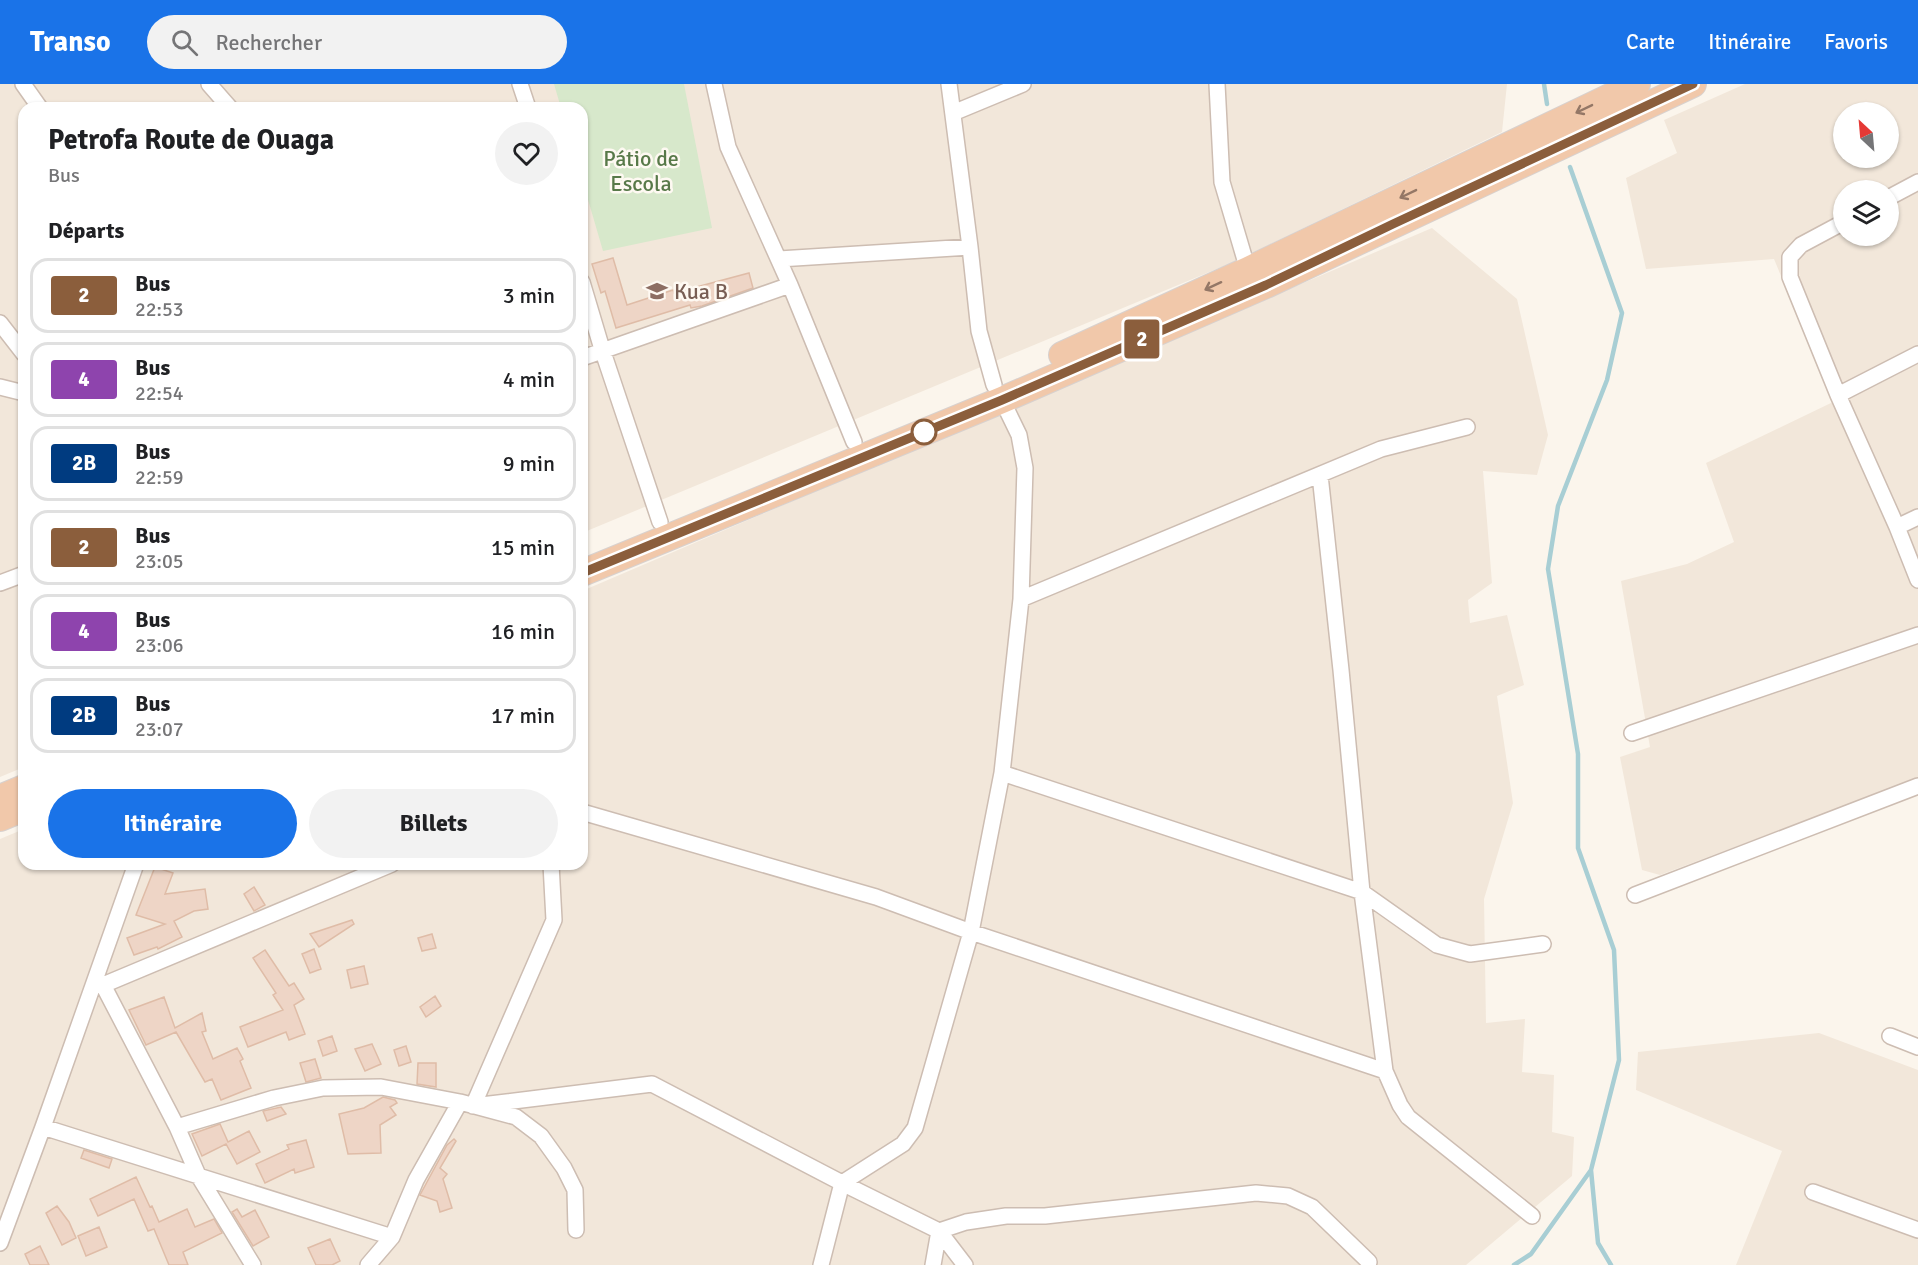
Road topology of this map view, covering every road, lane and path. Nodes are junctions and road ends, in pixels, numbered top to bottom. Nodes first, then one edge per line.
1 (23, 84) edge
2 (209, 84) edge
3 (714, 84) edge
4 (949, 84) edge
5 (1023, 84) edge
6 (1216, 84) edge
7 (1636, 84) edge
8 (1692, 84) edge
9 (520, 85) edge
10 (36, 102) edge
11 (225, 102) edge
12 (526, 102) edge
13 (953, 113) junction
14 (1918, 182) edge
15 (1899, 192) edge
16 (1833, 228) edge
17 (970, 248) junction
18 (779, 259) junction
19 (1248, 270) junction
20 (790, 285) junction
21 (588, 302) edge
22 (0, 323) edge
23 (18, 346) edge
24 (602, 349) junction
25 (1918, 354) edge
26 (588, 355) edge
27 (0, 387) edge
28 (18, 392) edge
29 (998, 392) junction
30 (1838, 395) junction
31 (1467, 427) dead end
32 (906, 431) junction
33 (854, 442) junction
34 (1320, 475) junction
35 (1918, 517) edge
36 (660, 522) junction
37 (1897, 527) junction
38 (588, 552) edge
39 (588, 570) edge
40 (18, 576) edge
41 (1918, 580) edge
42 (0, 583) edge
43 (1021, 599) junction
44 (1918, 635) edge
45 (1632, 733) dead end
46 (1002, 773) junction
47 (1918, 786) edge
48 (18, 790) edge
49 (0, 798) edge
50 (18, 810) edge
51 (588, 814) edge
52 (0, 818) edge
53 (134, 870) edge
54 (377, 870) edge
55 (551, 870) edge
56 (1362, 892) junction
57 (1635, 895) dead end
58 (971, 932) junction
59 (1543, 944) dead end
60 (100, 983) junction
61 (1890, 1036) dead end
62 (1918, 1047) edge
63 (1385, 1071) junction
64 (466, 1104) junction
65 (43, 1127) junction
66 (177, 1127) junction
67 (198, 1174) junction
68 (842, 1184) junction
69 (1813, 1192) dead end
70 (1532, 1216) dead end
71 (576, 1230) dead end
72 (1918, 1230) edge
73 (939, 1231) junction
74 (392, 1236) junction
75 (0, 1243) edge
76 (1369, 1262) dead end
77 (253, 1265) edge
78 (368, 1265) edge
79 (821, 1265) edge
80 (933, 1265) edge
81 (965, 1265) edge

1 - 10 street
2 - 11 street
3 - 18 street
4 - 13 street
5 - 13 street
6 - 19 street
7 -> 19 highway
8 - 29 highway
9 - 12 street
13 - 17 street
14 - 15 street
16 - 30 street
17 - 18 street
17 - 29 street
18 - 20 street
19 -> 29 highway
20 - 24 street
20 - 33 street
21 - 24 street
22 - 23 street
24 - 26 street
24 - 36 street
25 - 30 street
27 - 28 street
29 - 32 highway
29 - 43 street
30 - 37 street
31 - 34 street
32 - 33 highway
32 - 39 highway
33 - 36 highway
34 - 43 street
34 - 56 street
35 - 37 street
36 - 38 highway
37 - 41 street
40 - 42 street
43 - 46 street
44 - 45 street
46 - 56 street
46 - 58 street
47 - 57 street
48 - 49 highway
50 - 52 highway
51 - 58 street
53 - 60 street
54 - 60 street
55 - 64 street
56 - 59 street
56 - 63 street
58 - 63 street
58 - 68 street
60 - 65 street
60 - 66 street
61 - 62 street
63 - 70 street
64 - 66 street
64 - 68 street
64 - 71 street
64 - 74 street
65 - 67 street
65 - 75 street
66 - 67 street
67 - 74 street
67 - 77 street
68 - 73 street
68 - 79 street
69 - 72 street
73 - 76 street
73 - 80 street
73 - 81 street
74 - 78 street

